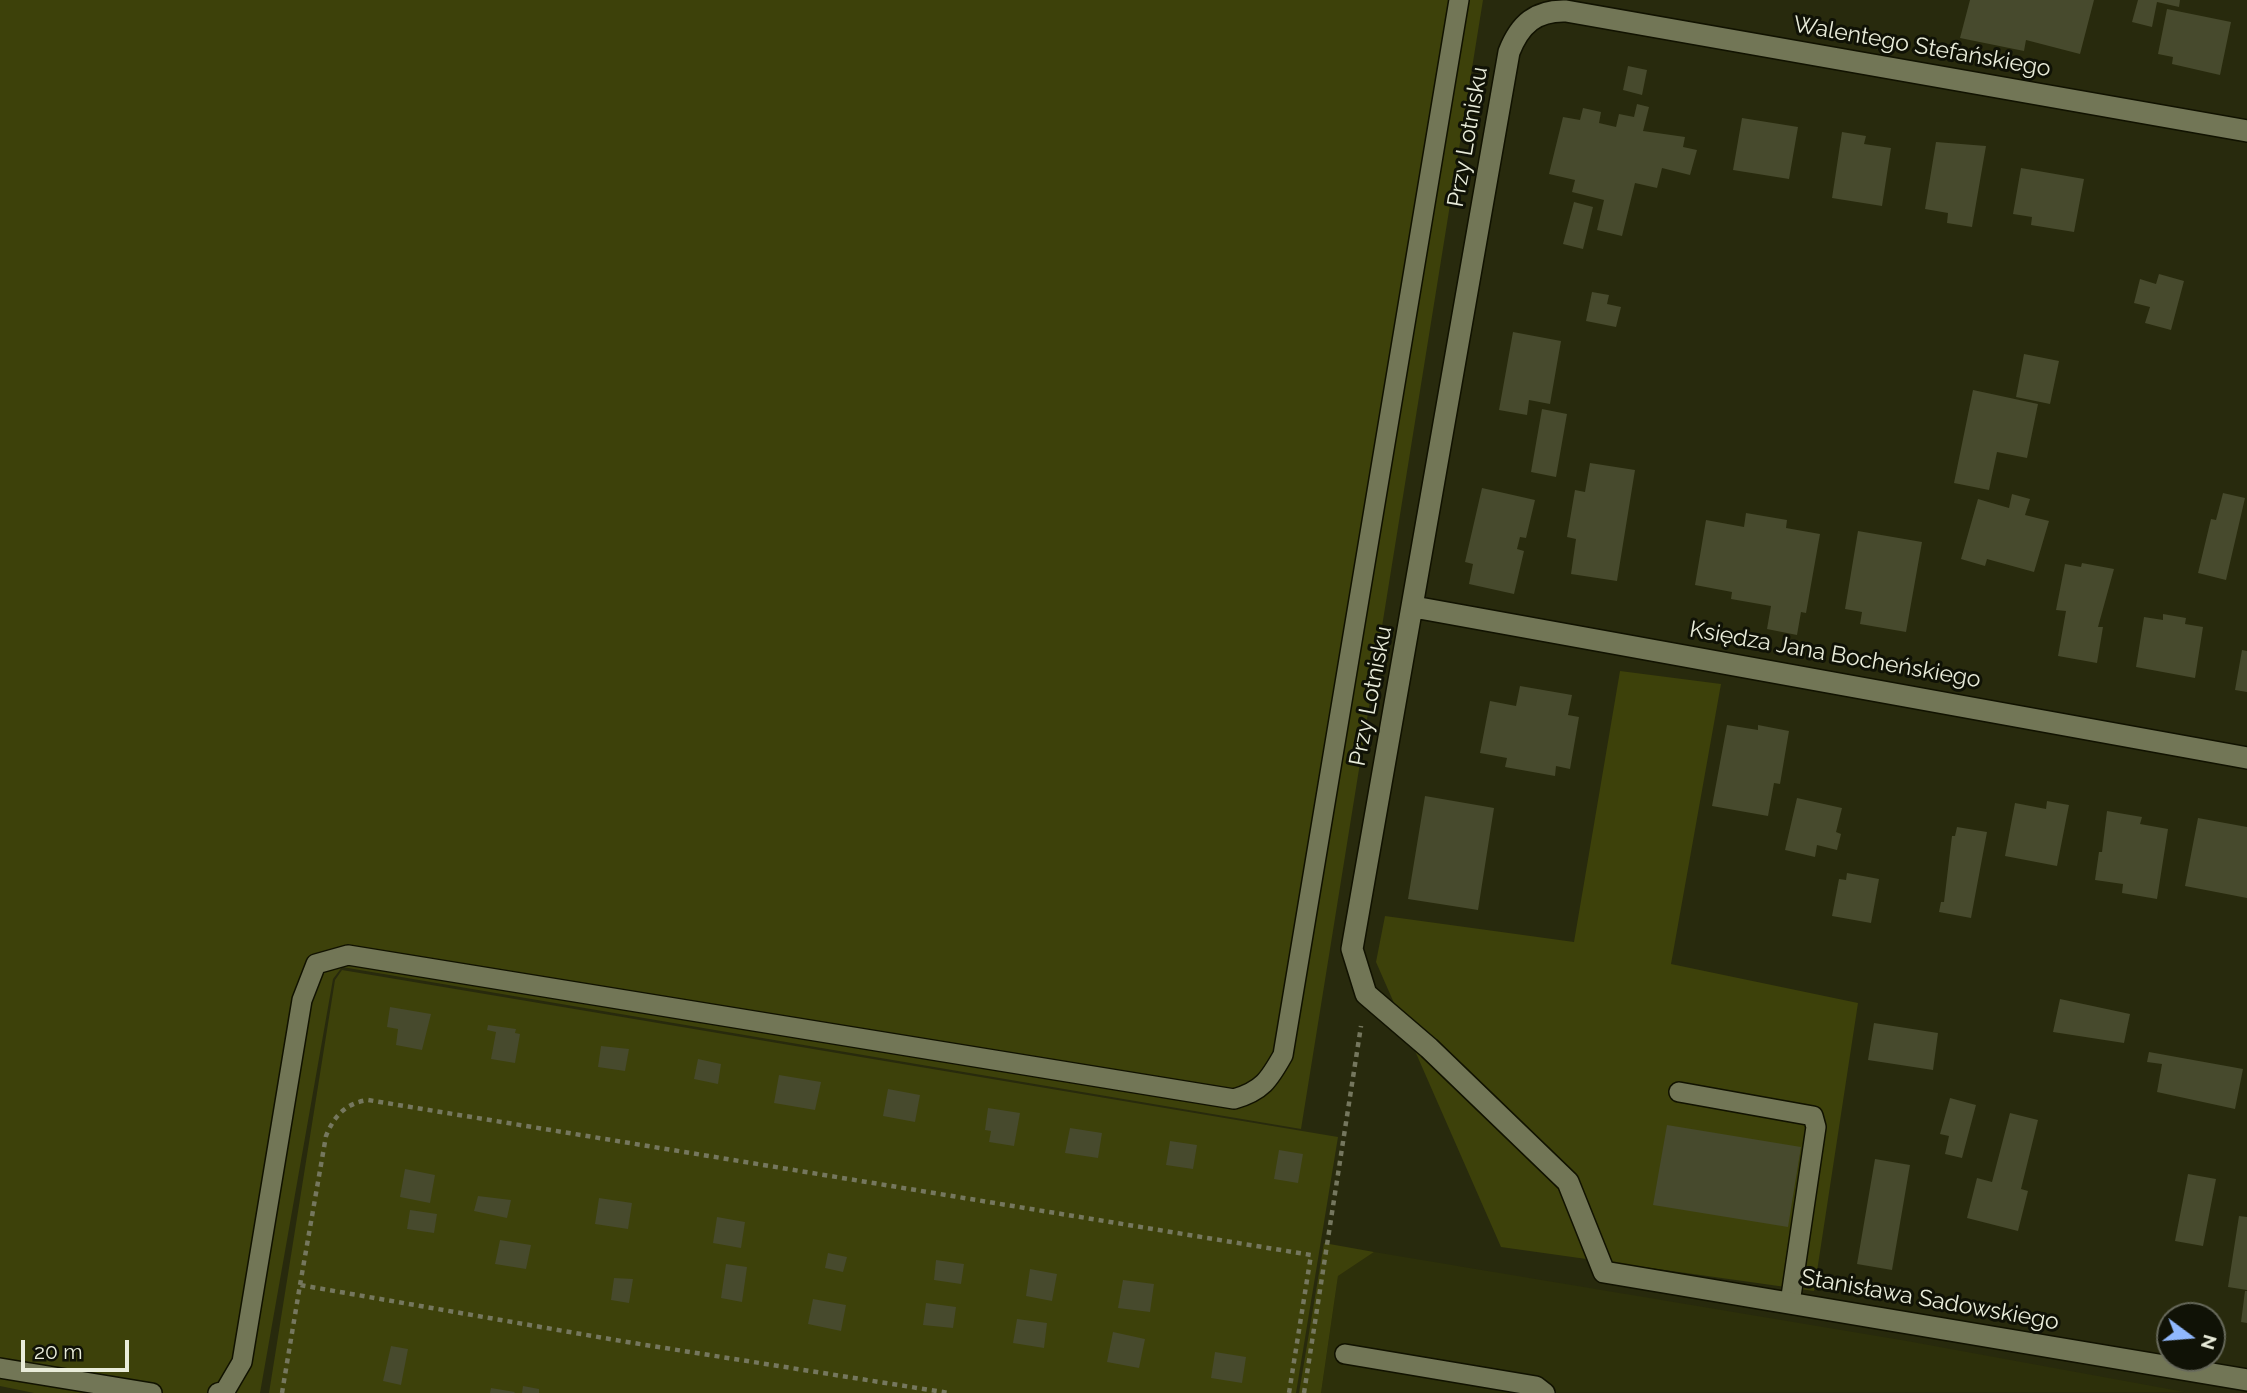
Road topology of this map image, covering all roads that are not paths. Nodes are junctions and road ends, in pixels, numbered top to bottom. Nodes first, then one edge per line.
1 (1459, 0) edge
2 (1514, 38) joint
3 (2247, 131) edge
4 (1414, 607) junction
5 (2247, 758) edge
6 (1679, 1092) dead end
7 (1604, 1272) joint
8 (1790, 1303) junction
9 (1345, 1354) dead end
10 (0, 1368) edge
11 (2247, 1380) edge
12 (152, 1393) edge
13 (218, 1393) edge
14 (1545, 1393) edge

1 - 13 lane
2 - 3 street, Walentego Stefańskiego
2 - 4 street, Przy Lotnisku
4 - 5 street, Księdza Jana Bocheńskiego
4 - 7 street, Przy Lotnisku
6 - 8 lane
7 - 8 street, Stanisława Sadowskiego
8 - 11 street, Stanisława Sadowskiego
9 - 14 lane
10 - 12 lane

